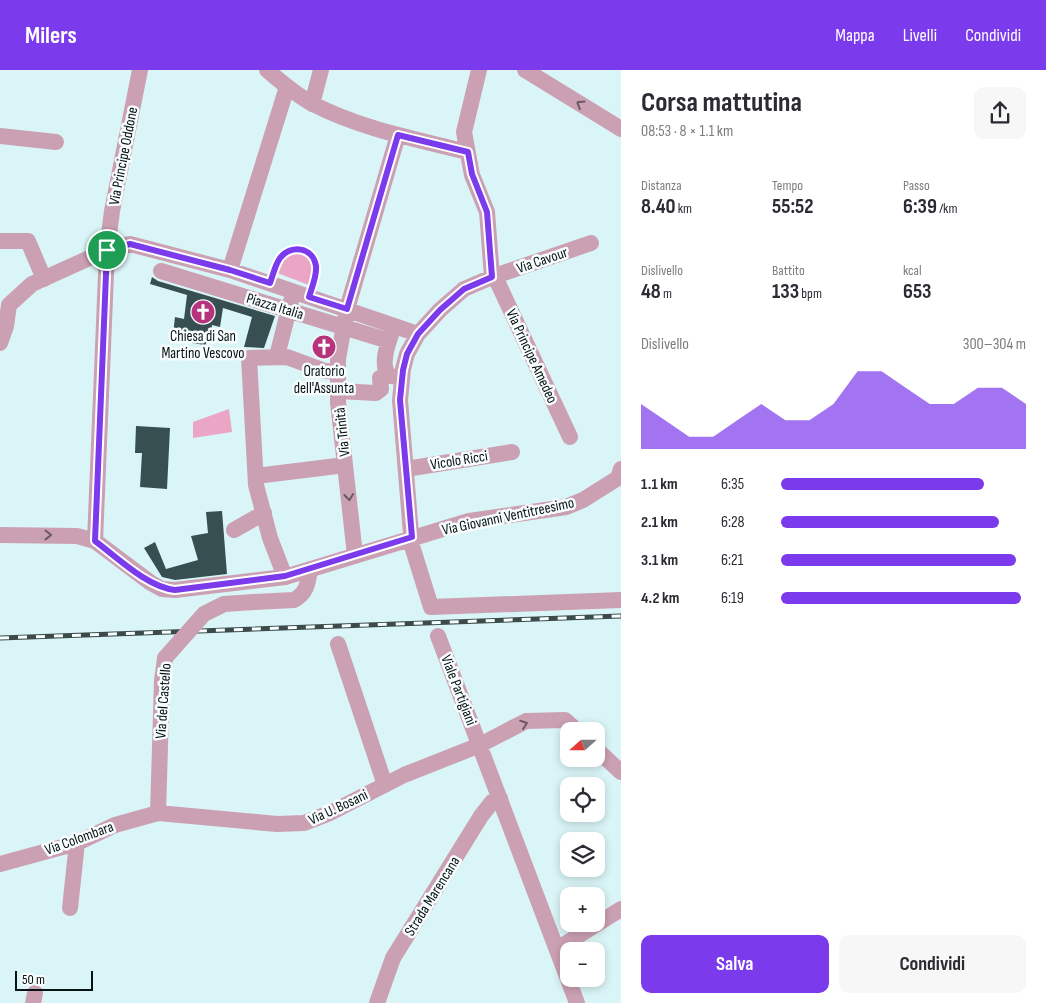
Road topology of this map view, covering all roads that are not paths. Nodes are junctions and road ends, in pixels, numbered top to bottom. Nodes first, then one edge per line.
1 (140, 70) edge
2 (267, 70) edge
3 (321, 70) edge
4 (479, 70) edge
5 (530, 73) edge
6 (287, 87) junction
7 (312, 104) junction
8 (621, 129) edge
9 (398, 135) junction
10 (0, 136) edge
11 (56, 142) dead end
12 (468, 152) junction
13 (0, 241) edge
14 (591, 243) dead end
15 (107, 250) junction
16 (230, 270) junction
17 (161, 271) dead end
18 (492, 277) junction
19 (44, 279) junction
20 (294, 291) junction
21 (4, 305) edge
22 (347, 309) junction
23 (289, 311) junction
24 (394, 326) junction
25 (344, 328) junction
26 (418, 334) junction
27 (389, 341) junction
28 (0, 343) edge
29 (277, 356) junction
30 (338, 372) junction
31 (394, 376) junction
32 (338, 391) junction
33 (570, 437) dead end
34 (512, 452) dead end
35 (345, 465) junction
36 (406, 468) junction
37 (620, 475) edge
38 (256, 476) junction
39 (264, 513) junction
40 (234, 530) dead end
41 (0, 535) edge
42 (412, 537) junction
43 (95, 541) junction
44 (355, 555) junction
45 (310, 569) junction
46 (285, 576) junction
47 (621, 600) edge
48 (438, 636) dead end
49 (338, 644) dead end
50 (567, 722) edge
51 (480, 745) junction
52 (605, 757) edge
53 (621, 772) edge
54 (385, 784) junction
55 (500, 798) junction
56 (158, 813) junction
57 (77, 843) junction
58 (0, 864) edge
59 (70, 908) dead end
60 (621, 909) edge
61 (557, 949) junction
62 (377, 1003) edge
63 (577, 1003) edge

1 - 15 street, Via Principe Oddone
2 - 6 street
3 - 7 street
4 - 12 street
8 -> 5 street
6 - 7 street
6 - 16 street
7 - 9 street
9 - 12 street
9 - 22 street, Via Trinità
10 - 11 street
12 - 18 street
13 - 19 street
14 - 18 street, Via Cavour
15 - 16 street
15 - 19 street
15 - 43 street, Via Principe Oddone
16 - 20 street
17 - 23 street, Piazza Italia
18 - 26 street, Via Cavour
18 - 33 street, Via Principe Amedeo
19 - 21 street
20 - 22 street
20 - 23 street
21 - 28 street
22 - 24 street
22 - 25 street, Via Trinità
23 - 25 street, Piazza Italia
23 - 29 street
24 - 26 street
24 - 27 street
25 - 27 street, Piazza Italia
25 - 30 street, Via Trinità
26 - 31 street, Via Cavour
27 - 31 street
29 - 30 street
29 - 38 street
30 - 32 street, Via Trinità
31 - 32 street
31 - 36 street
32 - 35 street, Via Trinità
34 - 36 street, Vicolo Ricci
35 - 38 street
35 -> 44 street, Via Trinità
36 - 42 street
37 - 42 street, Via Giovanni Ventitreesimo
38 - 39 street
39 - 40 street
39 - 46 street
41 -> 43 street
42 - 44 street, Via Giovanni Ventitreesimo
42 - 47 street
43 - 46 street, Via Giovanni Ventitreesimo
44 - 45 street, Via Giovanni Ventitreesimo
45 - 46 street, Via Giovanni Ventitreesimo
45 - 56 street, Via del Castello, bridge
48 - 51 street, Viale Partigiani
49 - 54 street
51 -> 50 street, Via U. Bosani
51 - 54 street, Via U. Bosani
51 - 55 street, Viale Partigiani
52 - 53 street
54 - 56 street, Via U. Bosani
55 - 61 street, Viale Partigiani
55 - 62 street, Strada Marencana
56 - 57 street, Via Colombara
57 - 58 street, Via Colombara
57 - 59 street
60 - 61 street
61 - 63 street, Viale Partigiani

